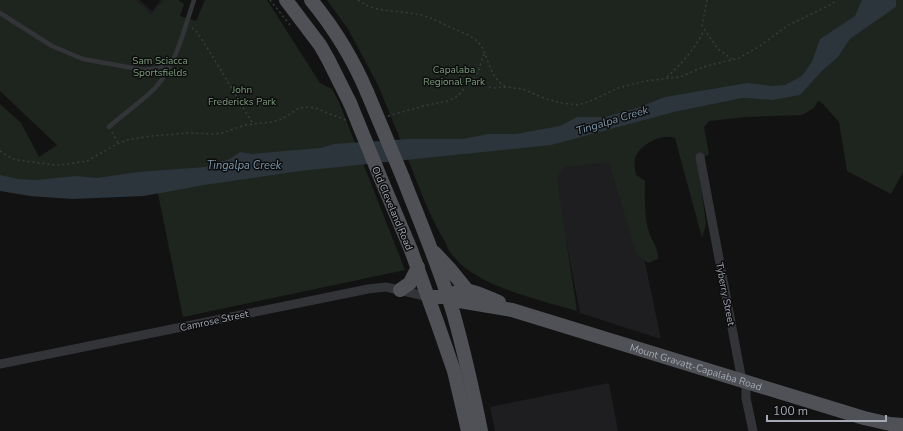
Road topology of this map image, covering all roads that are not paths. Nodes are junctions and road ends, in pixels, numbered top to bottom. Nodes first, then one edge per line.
1 (194, 0) edge
2 (286, 0) edge
3 (311, 0) edge
4 (0, 13) edge
5 (173, 60) junction
6 (109, 127) road end
7 (700, 156) dead end
8 (432, 250) junction
9 (418, 267) junction
10 (400, 290) junction
11 (467, 290) junction
12 (448, 297) junction
13 (429, 298) junction
14 (491, 306) junction
15 (512, 310) junction
16 (458, 329) junction
17 (0, 364) edge
18 (742, 381) junction
19 (903, 425) edge
20 (468, 431) edge
21 (481, 431) edge
22 (753, 431) edge

1 - 5 lane
2 - 9 main road, Old Cleveland Road, bridge
3 - 8 main road, Old Cleveland Road, bridge
4 - 5 lane
5 - 6 lane
7 - 18 street, Tyberry Street
8 - 11 main road
8 - 12 main road, Old Cleveland Road
9 - 10 main road
9 - 13 main road, Old Cleveland Road
10 - 13 street, Camrose Street
10 - 17 street, Camrose Street
11 - 12 main road, Mount Gravatt-Capalaba Road
11 - 15 main road, Mount Gravatt-Capalaba Road
12 - 13 main road, Mount Gravatt-Capalaba Road
12 - 14 main road, Mount Gravatt-Capalaba Road
12 - 16 main road, Old Cleveland Road
13 - 20 main road, Old Cleveland Road
14 - 15 main road, Mount Gravatt-Capalaba Road
14 - 16 main road
15 - 18 main road, Mount Gravatt-Capalaba Road
16 - 21 main road, Old Cleveland Road
18 - 19 main road, Mount Gravatt-Capalaba Road
18 - 22 street, Tyberry Street

